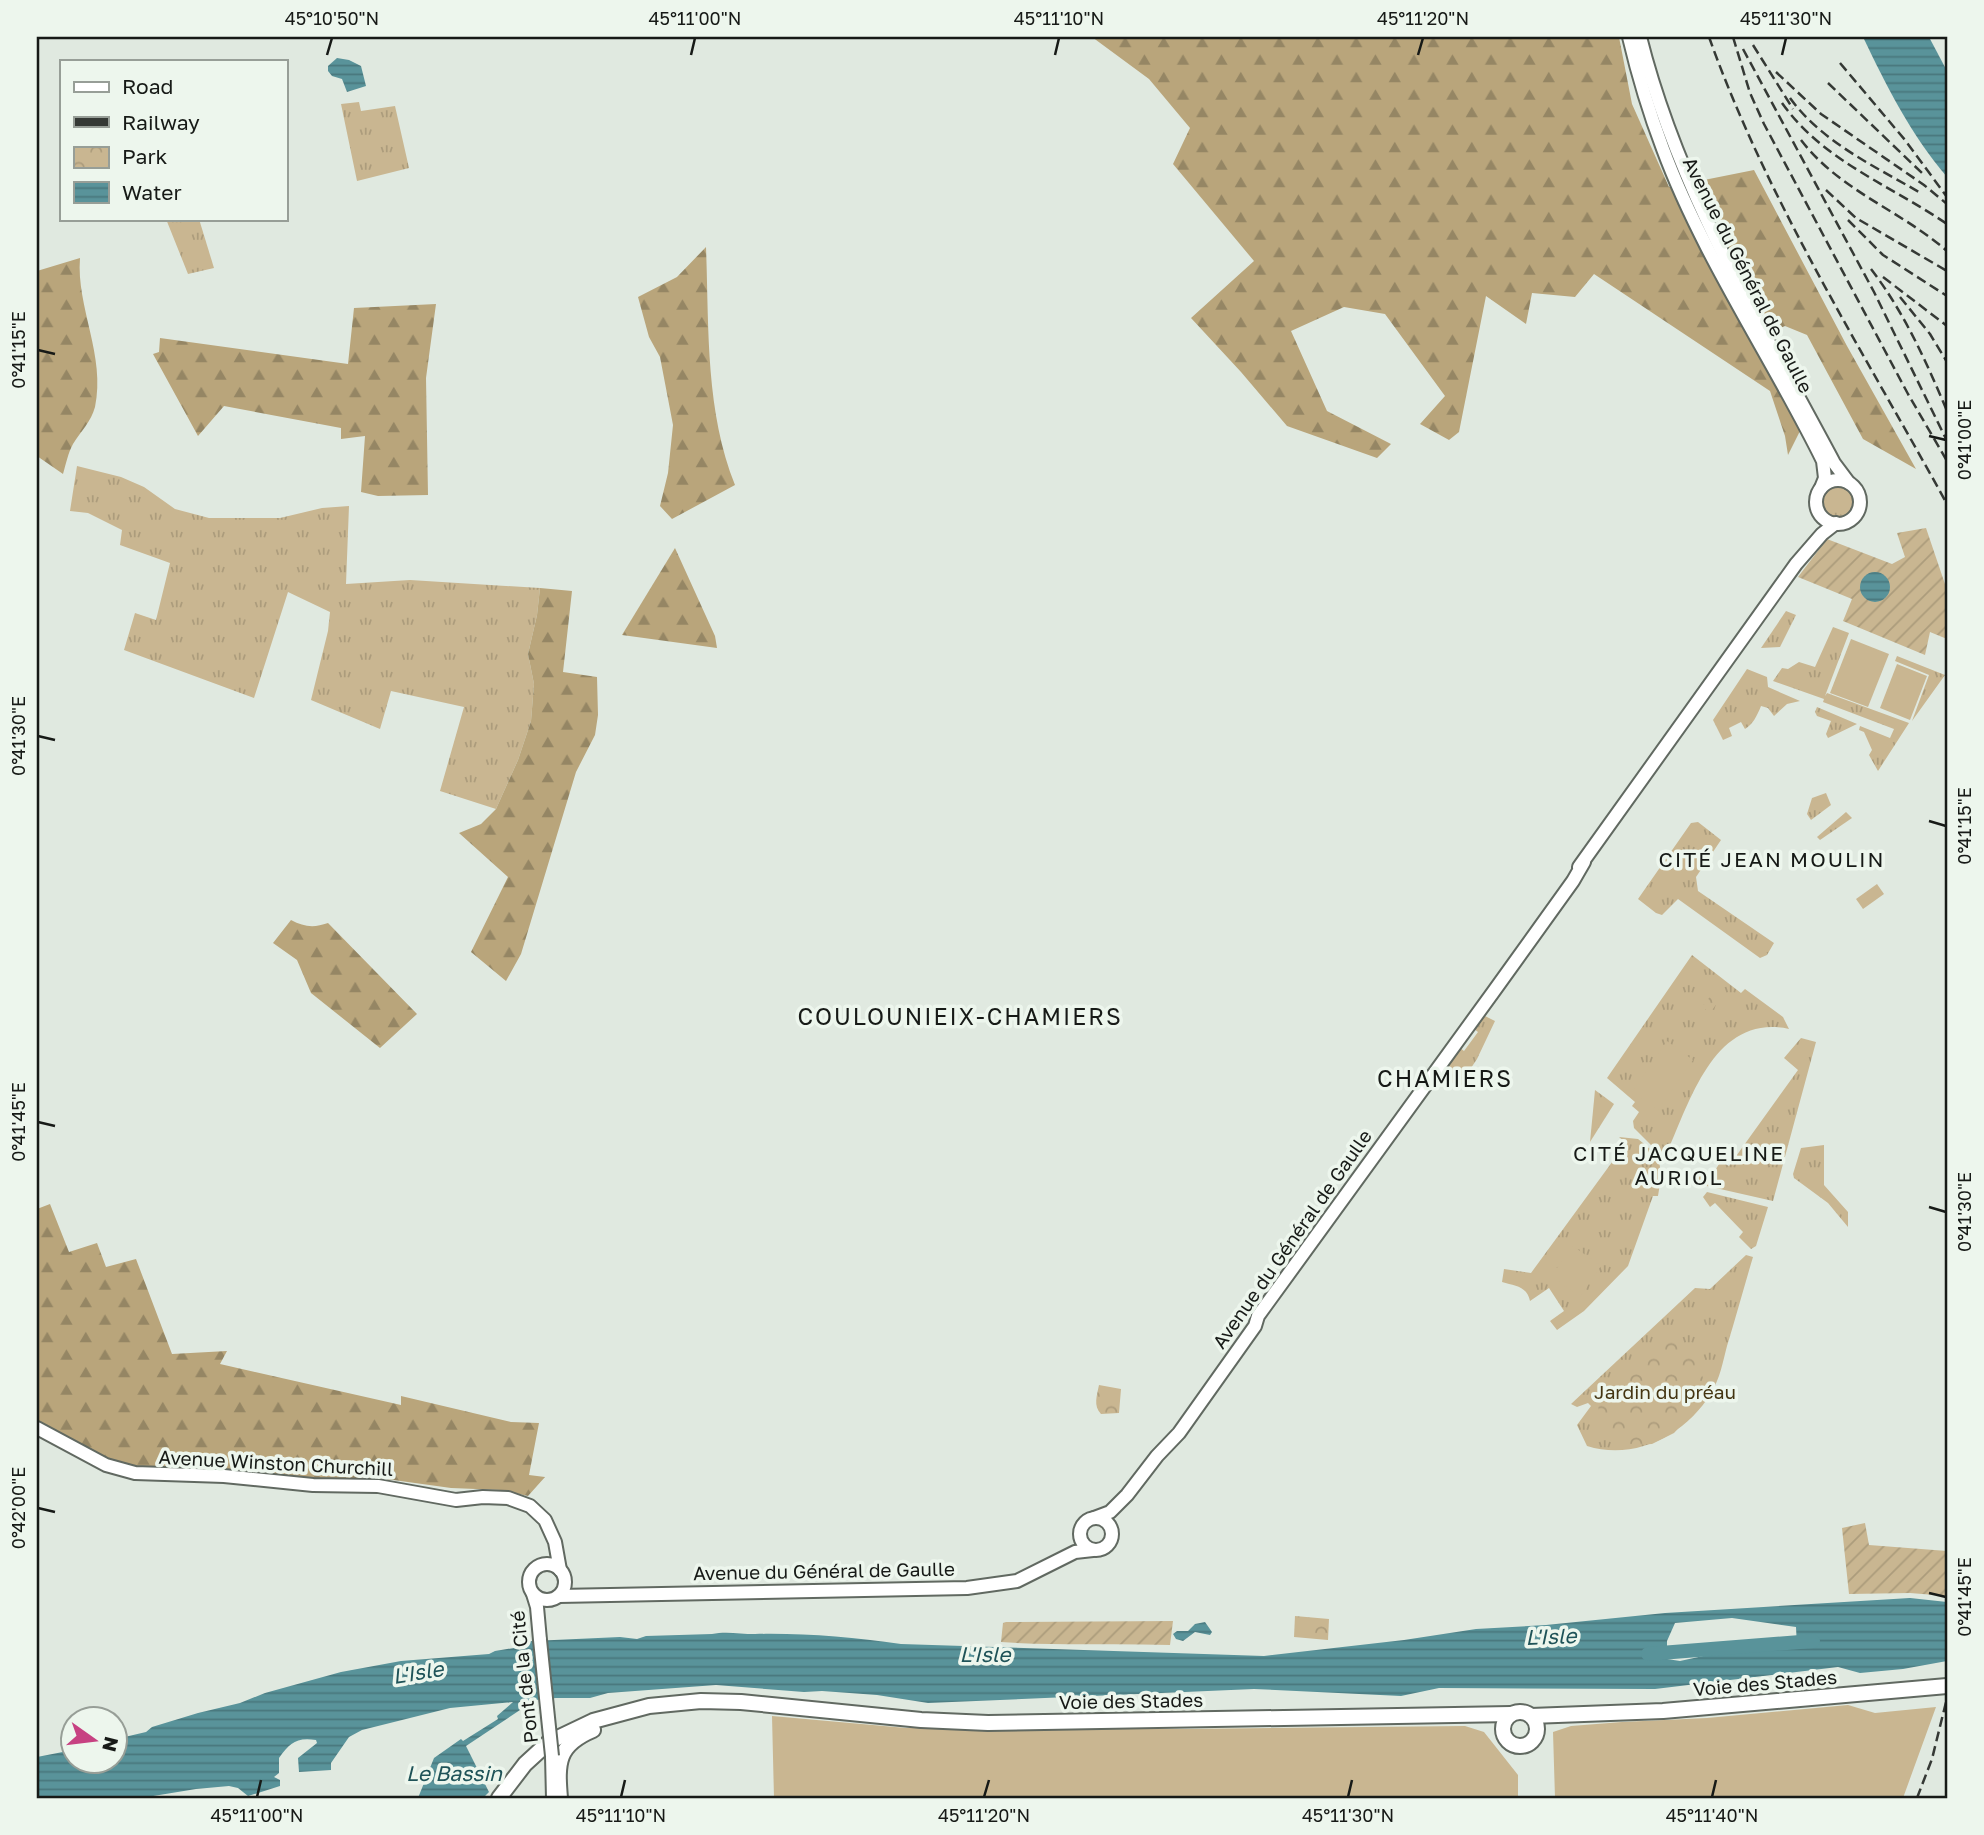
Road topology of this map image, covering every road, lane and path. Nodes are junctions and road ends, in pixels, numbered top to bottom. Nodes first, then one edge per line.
1 (1629, 37) edge
2 (1640, 37) edge
3 (1849, 483) junction
4 (1821, 488) junction
5 (1820, 514) junction
6 (1836, 523) junction
7 (1796, 564) junction
8 (37, 1428) edge
9 (1127, 1495) junction
10 (1094, 1518) junction
11 (1112, 1529) junction
12 (550, 1530) junction
13 (1080, 1532) junction
14 (1093, 1550) junction
15 (543, 1564) junction
16 (562, 1572) junction
17 (1037, 1572) junction
18 (533, 1594) junction
19 (610, 1594) junction
20 (556, 1597) junction
21 (543, 1641) junction
22 (1947, 1686) edge
23 (819, 1710) junction
24 (1586, 1713) junction
25 (1511, 1714) junction
26 (1443, 1715) junction
27 (1531, 1716) junction
28 (1536, 1734) junction
29 (1505, 1737) junction
30 (555, 1759) junction
31 (555, 1796) edge
32 (499, 1798) edge

1 - 4 main road, Avenue du Général de Gaulle
2 - 3 main road, Avenue du Général de Gaulle
3 - 4 main road
3 - 6 main road, Avenue du Général de Gaulle
4 - 5 main road, Avenue du Général de Gaulle
5 - 6 main road
5 - 7 main road, Avenue du Général de Gaulle
6 - 7 main road, Avenue du Général de Gaulle
7 - 9 main road, Avenue du Général de Gaulle
8 - 12 main road, Avenue Winston Churchill
9 - 10 main road
9 - 11 main road
10 - 11 main road
10 - 13 main road
11 - 14 main road
12 - 15 main road
12 - 16 main road, Avenue Winston Churchill
13 - 14 main road
13 - 17 main road, Avenue du Général de Gaulle
14 - 17 main road, Avenue du Général de Gaulle
15 - 16 main road
15 - 18 main road
16 - 19 main road, Avenue du Général de Gaulle
16 - 20 main road
17 - 19 main road, Avenue du Général de Gaulle
18 - 20 main road
18 - 21 main road, Pont de la Cité
19 - 20 main road, Avenue du Général de Gaulle
20 - 21 main road, Pont de la Cité
21 - 30 main road, Pont de la Cité, bridge
22 - 24 main road, Voie des Stades
23 - 26 main road, Voie des Stades
23 - 30 main road, Voie des Stades
23 - 32 main road, Voie des Stades
24 - 27 main road, Voie des Stades
24 - 28 main road, Voie des Stades
25 - 26 main road, Voie des Stades
25 - 27 main road
25 - 29 main road
26 - 29 main road, Voie des Stades
27 - 28 main road
28 - 29 main road
30 - 31 main road

